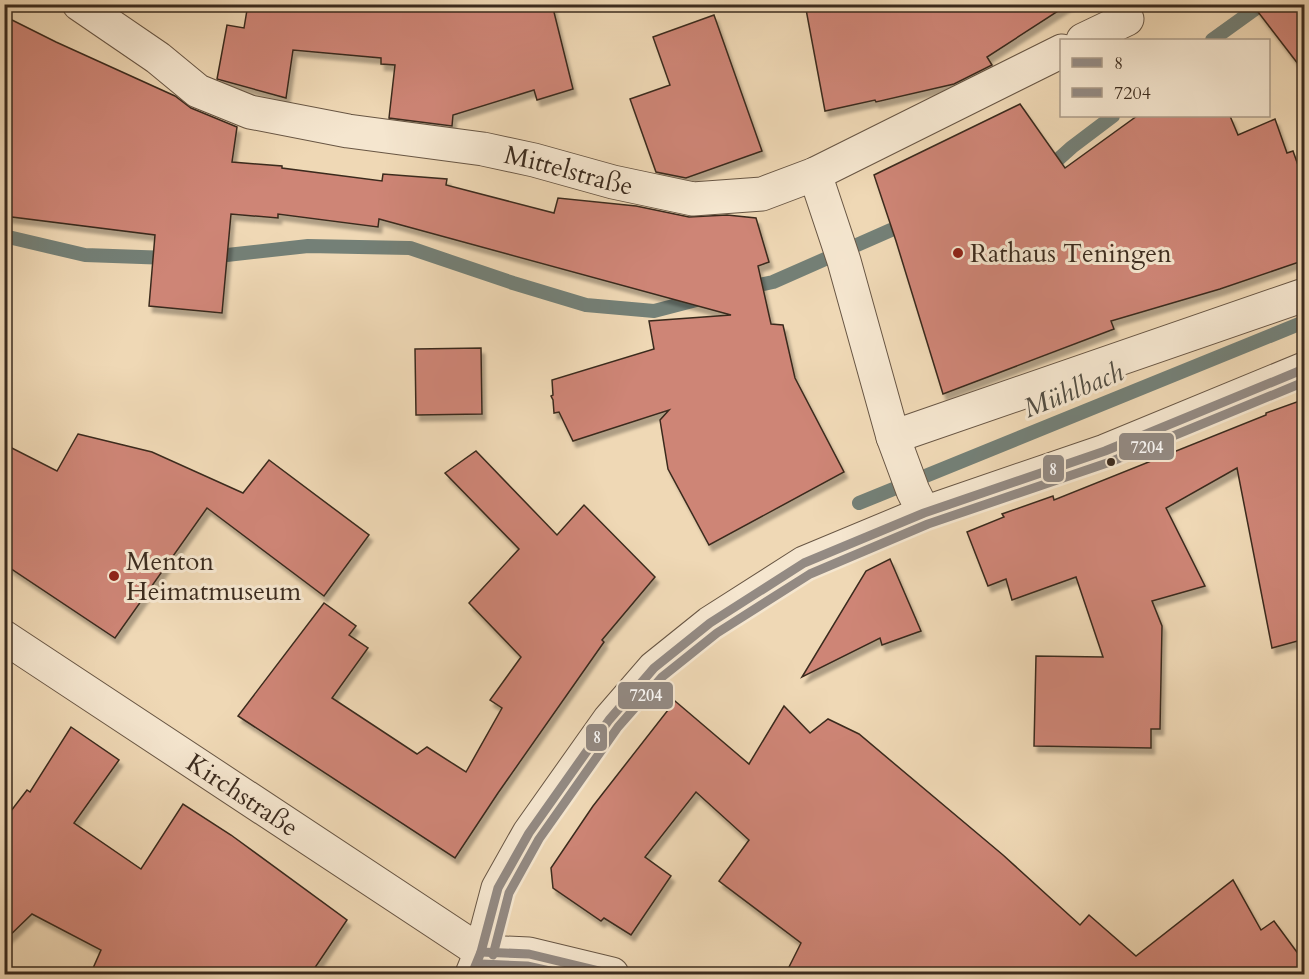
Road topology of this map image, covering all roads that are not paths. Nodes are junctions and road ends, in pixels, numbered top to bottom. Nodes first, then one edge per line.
1 (79, 4) edge
2 (1127, 18) dead end
3 (1085, 39) edge
4 (1060, 52) edge
5 (815, 174) junction
6 (1305, 295) edge
7 (1305, 369) edge
8 (893, 437) junction
9 (914, 493) junction
10 (4, 637) edge
11 (476, 963) edge
12 (612, 975) edge

1 - 5 street, Mittelstraße
2 - 3 street
4 - 5 street, Mittelstraße
5 - 8 street
6 - 8 street
7 - 9 street
8 - 9 street
9 - 11 street
10 - 11 street, Kirchstraße
11 - 12 street

